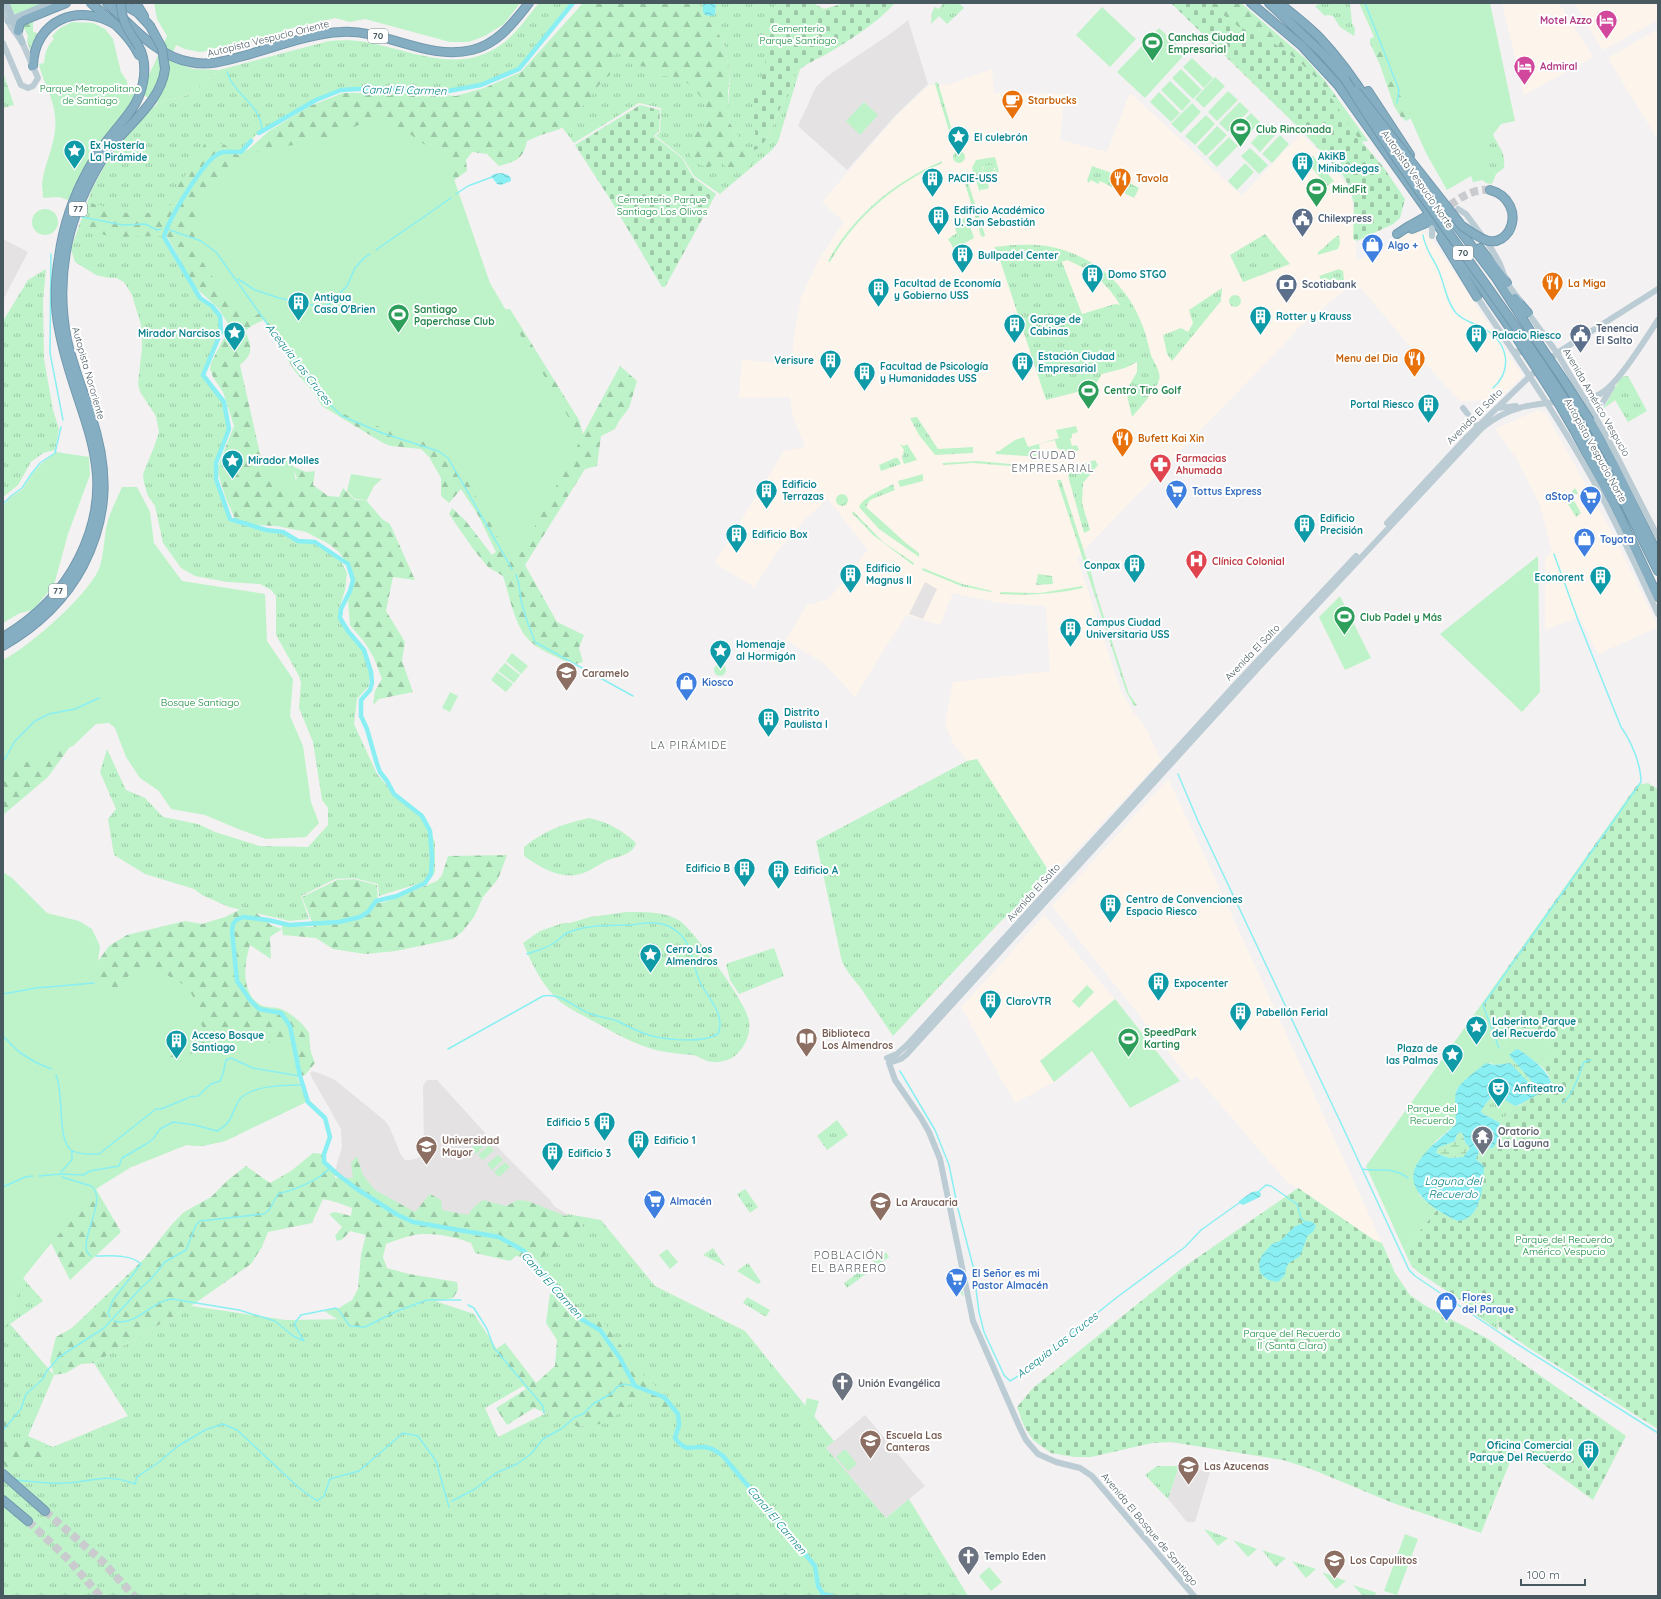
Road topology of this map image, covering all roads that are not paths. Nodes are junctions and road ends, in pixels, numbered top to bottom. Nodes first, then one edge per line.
1 (6, 3) edge
2 (51, 3) edge
3 (66, 3) edge
4 (84, 3) edge
5 (91, 3) edge
6 (102, 3) edge
7 (107, 3) edge
8 (529, 3) edge
9 (1251, 3) edge
10 (1258, 3) edge
11 (1269, 3) edge
12 (1279, 3) edge
13 (138, 5) edge
14 (3, 8) edge
15 (118, 13) junction
16 (8, 21) edge
17 (113, 22) junction
18 (150, 26) junction
19 (1282, 28) junction
20 (18, 31) junction
21 (1319, 37) junction
22 (22, 42) junction
23 (3, 43) edge
24 (33, 66) junction
25 (144, 75) junction
26 (1345, 79) junction
27 (1419, 168) dead end
28 (1490, 190) tunnel mouth
29 (1423, 204) junction
30 (1458, 210) dead end
31 (1428, 222) junction
32 (1462, 226) junction
33 (1409, 230) dead end
34 (1398, 234) dead end
35 (1432, 236) dead end
36 (1475, 250) junction
37 (1507, 283) junction
38 (1658, 289) edge
39 (1477, 297) joint
40 (59, 299) junction
41 (1528, 313) junction
42 (1658, 320) edge
43 (1543, 333) junction
44 (1513, 351) junction
45 (1558, 353) junction
46 (1530, 376) junction
47 (1613, 383) junction
48 (1579, 389) junction
49 (1585, 399) junction
50 (1570, 400) junction
51 (1546, 403) junction
52 (1524, 406) junction
53 (1463, 408) dead end
54 (1497, 408) junction
55 (1593, 420) junction
56 (1477, 426) junction
57 (1578, 429) junction
58 (1568, 438) junction
59 (1658, 537) edge
60 (1658, 555) edge
61 (1658, 571) edge
62 (1658, 597) edge
63 (1658, 614) edge
64 (3, 637) edge
65 (3, 646) edge
66 (888, 1061) junction
67 (3, 1474) edge
68 (3, 1500) edge
69 (45, 1511) tunnel mouth
70 (28, 1522) tunnel mouth
71 (1194, 1596) edge

1 - 16 main road
2 - 16 main road
3 - 20 highway
4 - 17 highway
5 - 17 highway
6 - 15 highway
7 - 15 highway, Autopista Vespucio Oriente / 70
8 - 15 highway, Autopista Vespucio Oriente / 70
9 - 19 highway, Autopista Vespucio Norte
10 - 19 highway, 70
11 - 26 highway, 70
12 - 21 highway, Autopista Vespucio Norte
13 - 18 highway
14 - 16 main road
16 - 20 main road
16 - 22 main road
17 - 24 highway
17 - 25 highway
18 - 25 highway, bridge
18 - 40 highway, Autopista Nororiente / 77, bridge
19 - 29 highway, Autopista Vespucio Norte / 70
20 - 22 main road
21 - 27 highway
21 - 36 highway, Autopista Vespucio Norte
22 - 24 main road
23 - 24 main road
25 - 40 highway, Autopista Nororiente / 77
26 - 32 highway, bridge
26 - 57 highway, 70, bridge
28 - 32 highway, bridge
29 - 39 highway
29 - 57 highway, Autopista Vespucio Norte / 70, bridge
30 - 37 main road, Avenida Américo Vespucio
31 - 33 highway
31 - 34 highway
31 - 35 main road
32 - 37 highway
36 - 41 highway
36 - 55 highway, Autopista Vespucio Norte, bridge
37 - 41 main road, Avenida Américo Vespucio
38 - 45 main road, Avenida El Salto
39 - 44 main road
40 - 64 highway, Autopista Nororiente / 77
40 - 65 highway, Autopista Nororiente / 77
41 - 43 main road, Avenida Américo Vespucio
42 - 47 main road
43 - 44 main road
43 - 45 main road, Avenida Américo Vespucio
44 - 46 main road
45 - 46 main road, Avenida El Salto
45 - 48 main road, Avenida Américo Vespucio
46 - 51 main road
46 - 54 main road, Avenida El Salto
47 - 49 main road, Avenida El Salto
47 - 55 main road
48 - 49 main road, Avenida Américo Vespucio
48 - 50 main road
49 - 50 main road, Avenida El Salto
49 - 55 main road, Avenida Américo Vespucio
50 - 51 main road, Avenida El Salto
51 - 52 main road, Avenida El Salto
51 - 58 main road
52 - 54 main road
52 - 66 main road, Avenida El Salto
53 - 56 main road
54 - 56 main road, Avenida El Salto
55 - 58 main road
55 - 59 main road, Avenida Américo Vespucio
55 - 60 highway, Autopista Vespucio Norte
56 - 66 main road, Avenida El Salto
57 - 61 highway, 70
57 - 62 highway, Autopista Vespucio Norte / 70
58 - 63 main road
66 - 71 main road, Avenida El Bosque de Santiago
67 - 69 highway
68 - 70 highway

